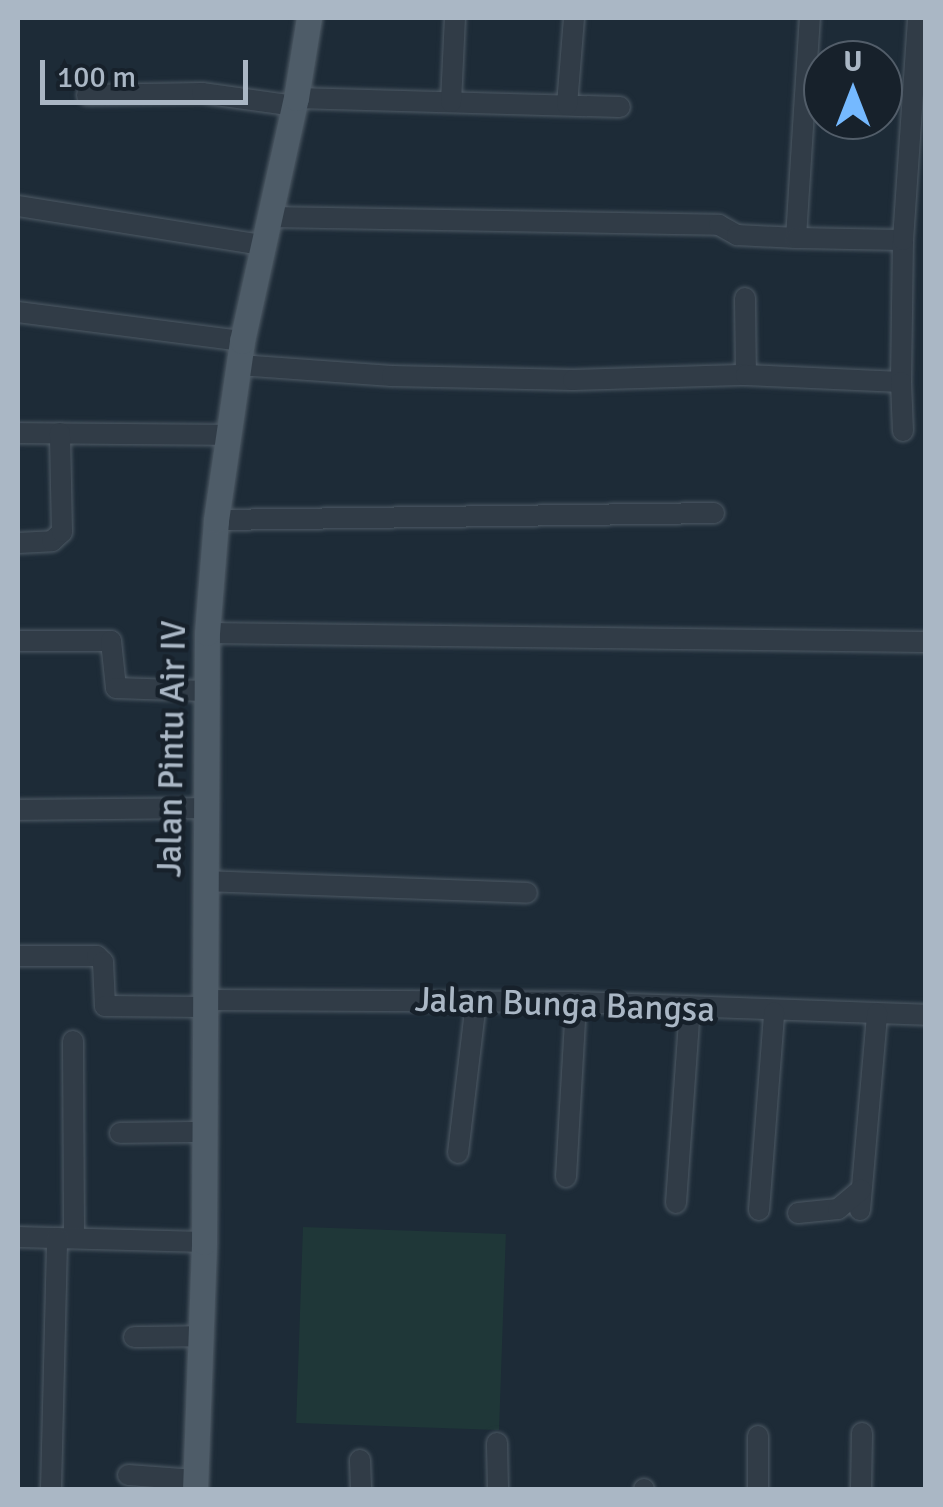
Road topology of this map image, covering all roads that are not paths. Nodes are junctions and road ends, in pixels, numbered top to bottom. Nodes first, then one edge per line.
1 (309, 18) edge
2 (455, 18) edge
3 (574, 18) edge
4 (810, 18) edge
5 (918, 18) edge
6 (86, 96) dead end
7 (295, 102) junction
8 (451, 102) junction
9 (567, 105) junction
10 (620, 107) dead end
11 (18, 206) edge
12 (269, 217) junction
13 (796, 238) junction
14 (902, 240) junction
15 (262, 246) junction
16 (745, 298) dead end
17 (18, 312) edge
18 (240, 353) junction
19 (746, 376) junction
20 (901, 382) junction
21 (902, 431) dead end
22 (18, 433) edge
23 (60, 433) junction
24 (229, 434) junction
25 (714, 513) dead end
26 (216, 520) junction
27 (18, 543) edge
28 (207, 634) junction
29 (18, 641) edge
30 (926, 642) edge
31 (204, 691) junction
32 (205, 808) junction
33 (18, 810) edge
34 (206, 882) junction
35 (527, 893) dead end
36 (18, 956) edge
37 (476, 1000) junction
38 (576, 1002) junction
39 (204, 1004) junction
40 (690, 1008) junction
41 (774, 1013) junction
42 (877, 1014) junction
43 (926, 1014) edge
44 (73, 1041) dead end
45 (204, 1132) junction
46 (120, 1133) dead end
47 (458, 1153) dead end
48 (566, 1177) dead end
49 (676, 1203) dead end
50 (759, 1210) dead end
51 (798, 1213) dead end
52 (18, 1237) edge
53 (66, 1238) junction
54 (204, 1242) junction
55 (134, 1336) dead end
56 (202, 1336) junction
57 (862, 1433) dead end
58 (758, 1436) dead end
59 (497, 1444) dead end
60 (360, 1460) dead end
61 (128, 1475) dead end
62 (196, 1485) edge
63 (52, 1488) edge
64 (360, 1490) edge
65 (498, 1490) edge
66 (758, 1490) edge
67 (860, 1490) edge

1 - 7 main road, Jalan Pintu Air IV
2 - 8 street
3 - 9 street
4 - 13 street
5 - 14 street
6 - 7 street
7 - 8 street
7 - 12 main road, Jalan Pintu Air IV
8 - 9 street
9 - 10 street
11 - 15 street
12 - 13 street
12 - 15 main road, Jalan Pintu Air IV
13 - 14 street
14 - 20 street
15 - 18 main road, Jalan Pintu Air IV
16 - 19 street
17 - 18 street
18 - 19 street
18 - 24 main road, Jalan Pintu Air IV
19 - 20 street
20 - 21 street
22 - 23 street
23 - 24 street
23 - 27 street
24 - 26 main road, Jalan Pintu Air IV
25 - 26 street
26 - 28 main road, Jalan Pintu Air IV
28 - 30 street
28 - 31 main road, Jalan Pintu Air IV
29 - 31 street
31 - 32 main road, Jalan Pintu Air IV
32 - 33 street
32 - 34 main road, Jalan Pintu Air IV
34 - 35 street
34 - 39 main road, Jalan Pintu Air IV
36 - 39 street, Jalan Bunga Bangsa
37 - 38 street, Jalan Bunga Bangsa
37 - 39 street, Jalan Bunga Bangsa
37 - 47 street
38 - 40 street, Jalan Bunga Bangsa
38 - 48 street
39 - 45 main road, Jalan Pintu Air IV
40 - 41 street, Jalan Bunga Bangsa
40 - 49 street
41 - 42 street, Jalan Bunga Bangsa
41 - 50 street
42 - 43 street, Jalan Bunga Bangsa
42 - 51 street
44 - 53 street
45 - 46 street
45 - 54 main road, Jalan Pintu Air IV
52 - 53 street
53 - 54 street
53 - 63 street
54 - 56 main road, Jalan Pintu Air IV
55 - 56 street
56 - 62 main road, Jalan Pintu Air IV
57 - 67 street
58 - 66 street
59 - 65 street
60 - 64 street
61 - 62 street

